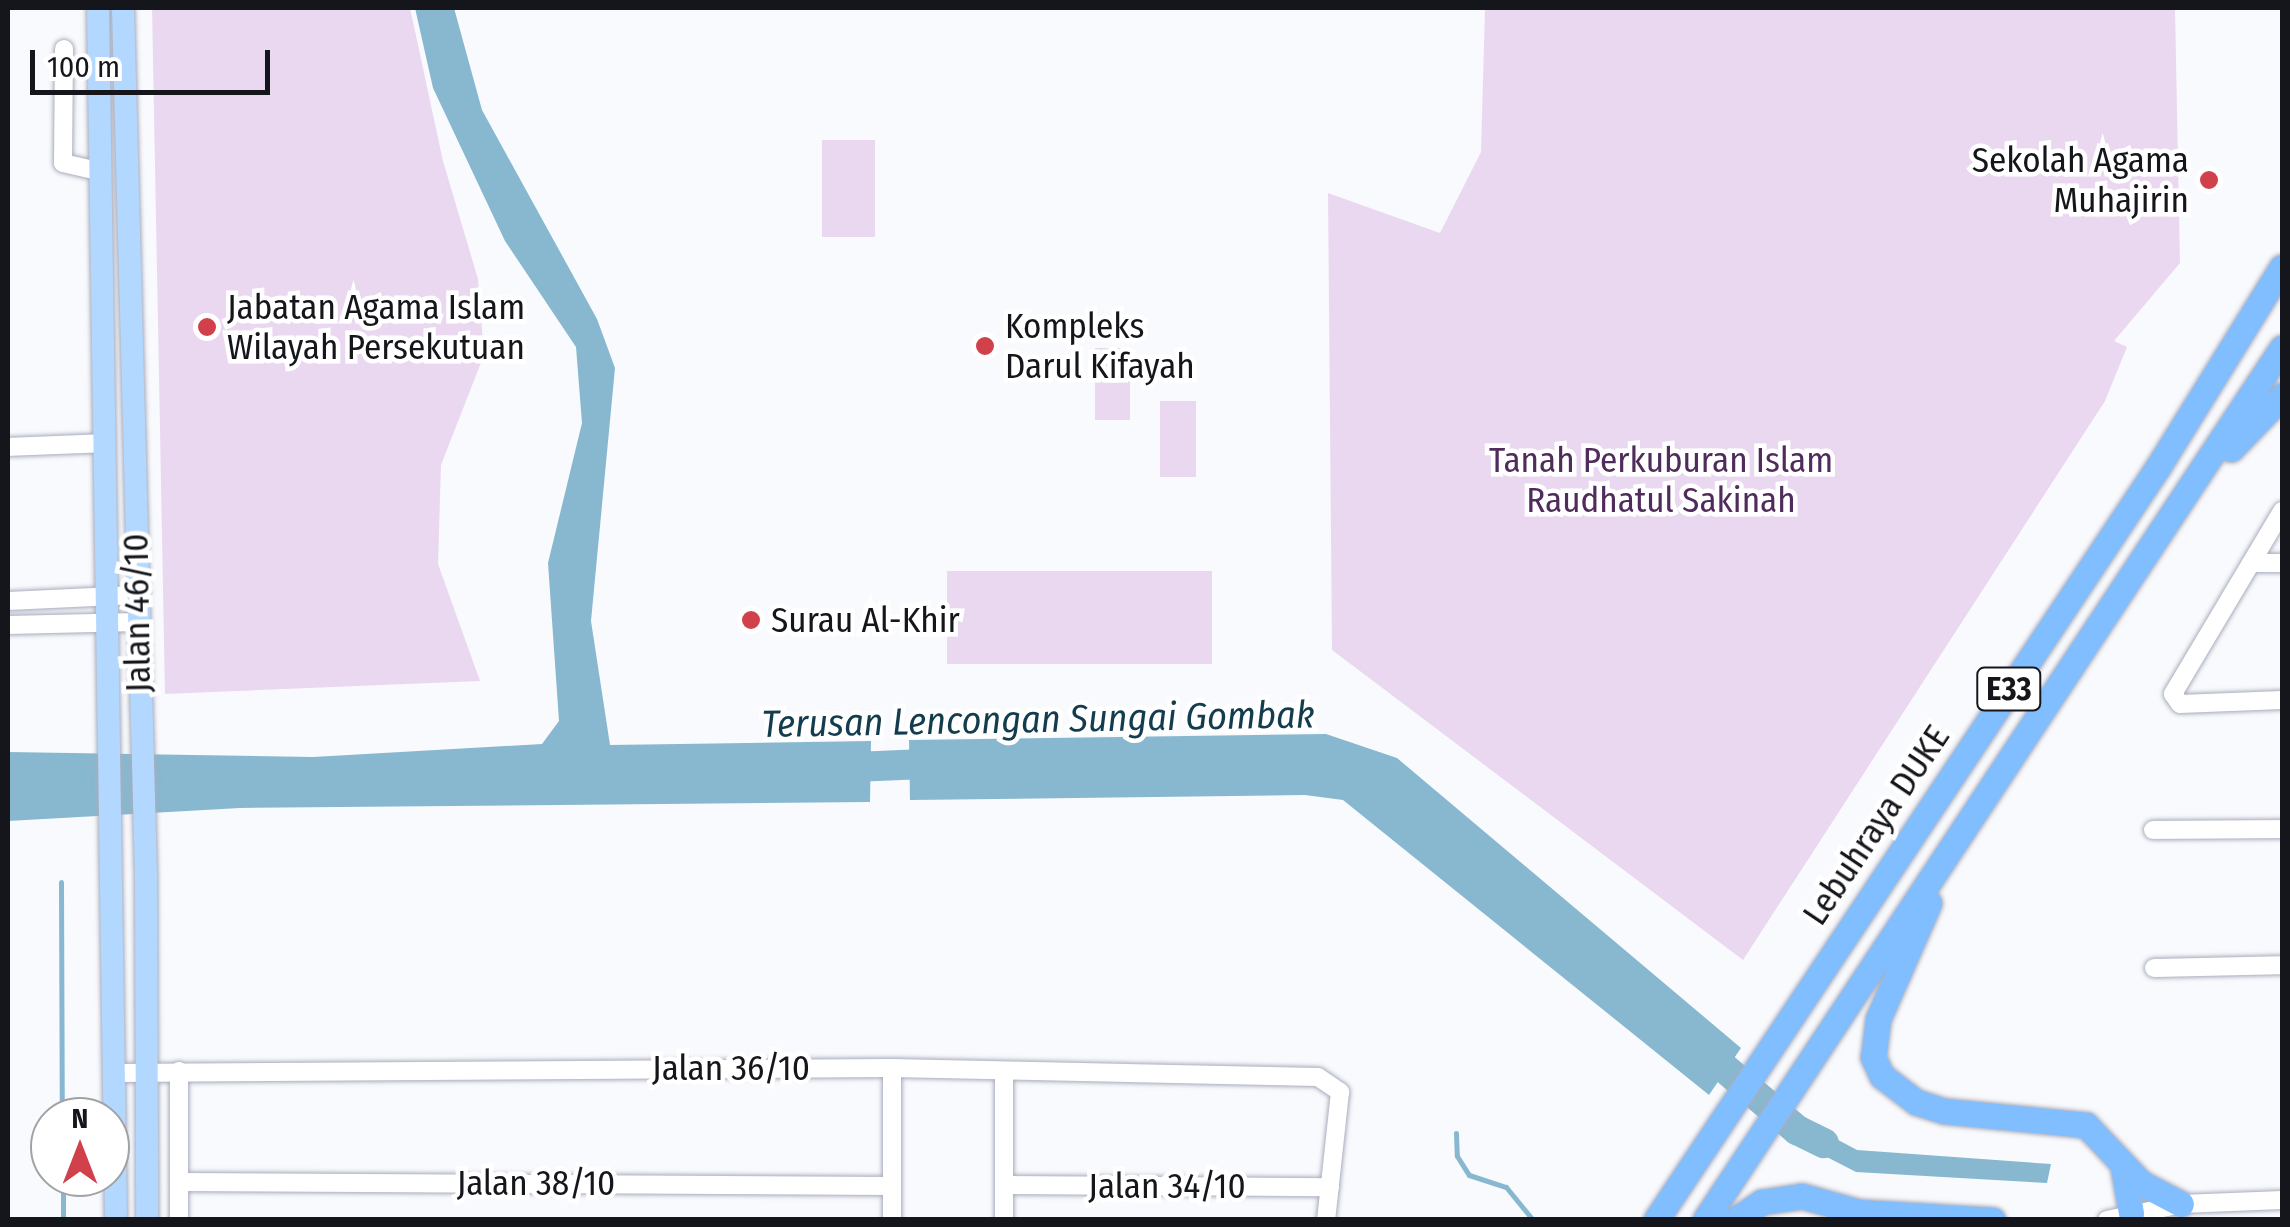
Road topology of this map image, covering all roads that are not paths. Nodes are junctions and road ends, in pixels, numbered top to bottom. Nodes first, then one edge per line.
1 (98, 8) edge
2 (122, 8) edge
3 (64, 48) dead end
4 (101, 172) junction
5 (2282, 268) edge
6 (2282, 348) edge
7 (2282, 396) edge
8 (106, 443) junction
9 (8, 448) edge
10 (2282, 512) edge
11 (2159, 535) junction
12 (2282, 562) edge
13 (2250, 563) junction
14 (136, 595) junction
15 (109, 596) junction
16 (8, 600) edge
17 (110, 622) junction
18 (137, 622) junction
19 (8, 625) edge
20 (2282, 700) edge
21 (2282, 829) edge
22 (2152, 830) dead end
23 (1960, 835) junction
24 (2282, 965) edge
25 (2154, 968) dead end
26 (892, 1068) junction
27 (179, 1071) junction
28 (1004, 1071) junction
29 (146, 1072) junction
30 (116, 1073) junction
31 (2122, 1167) junction
32 (179, 1182) junction
33 (1004, 1185) junction
34 (892, 1186) junction
35 (1330, 1187) junction
36 (2282, 1200) edge
37 (2181, 1204) junction
38 (2124, 1218) edge
39 (116, 1220) edge
40 (146, 1220) edge
41 (179, 1220) edge
42 (892, 1220) edge
43 (1004, 1220) edge
44 (1326, 1220) edge
45 (1656, 1220) edge
46 (1705, 1220) edge
47 (1735, 1220) edge
48 (1994, 1220) edge

1 - 4 main road, Jalan 46/10
2 - 14 main road, Jalan 46/10
3 - 4 street
4 - 8 main road, Jalan 46/10
5 - 45 highway, Lebuhraya DUKE / E33
6 - 11 highway, E33
7 - 11 highway
8 - 9 street
8 - 15 main road, Jalan 46/10
10 - 13 street
11 - 23 highway, E33
12 - 13 street
13 - 20 street
14 - 15 street
14 - 18 main road, Jalan 46/10
15 - 16 street
15 - 17 main road, Jalan 46/10
17 - 18 street
17 - 19 street
17 - 30 main road, Jalan 46/10
18 - 29 main road, Jalan 46/10
21 - 22 street
23 - 31 highway
23 - 46 highway, E33
24 - 25 street
26 - 27 street, Jalan 36/10
26 - 28 street, Jalan 36/10
26 - 34 street
27 - 29 street, Jalan 36/10
27 - 32 street
28 - 33 street
28 - 35 street, Jalan 36/10
29 - 30 street, Jalan 36/10
29 - 40 main road, Jalan 46/10
30 - 39 main road, Jalan 46/10
31 - 37 highway
31 - 38 highway
32 - 34 street, Jalan 38/10
32 - 41 street
33 - 35 street, Jalan 34/10
33 - 43 street
34 - 42 street
35 - 44 street
36 - 37 street
37 - 38 street
47 - 48 highway

